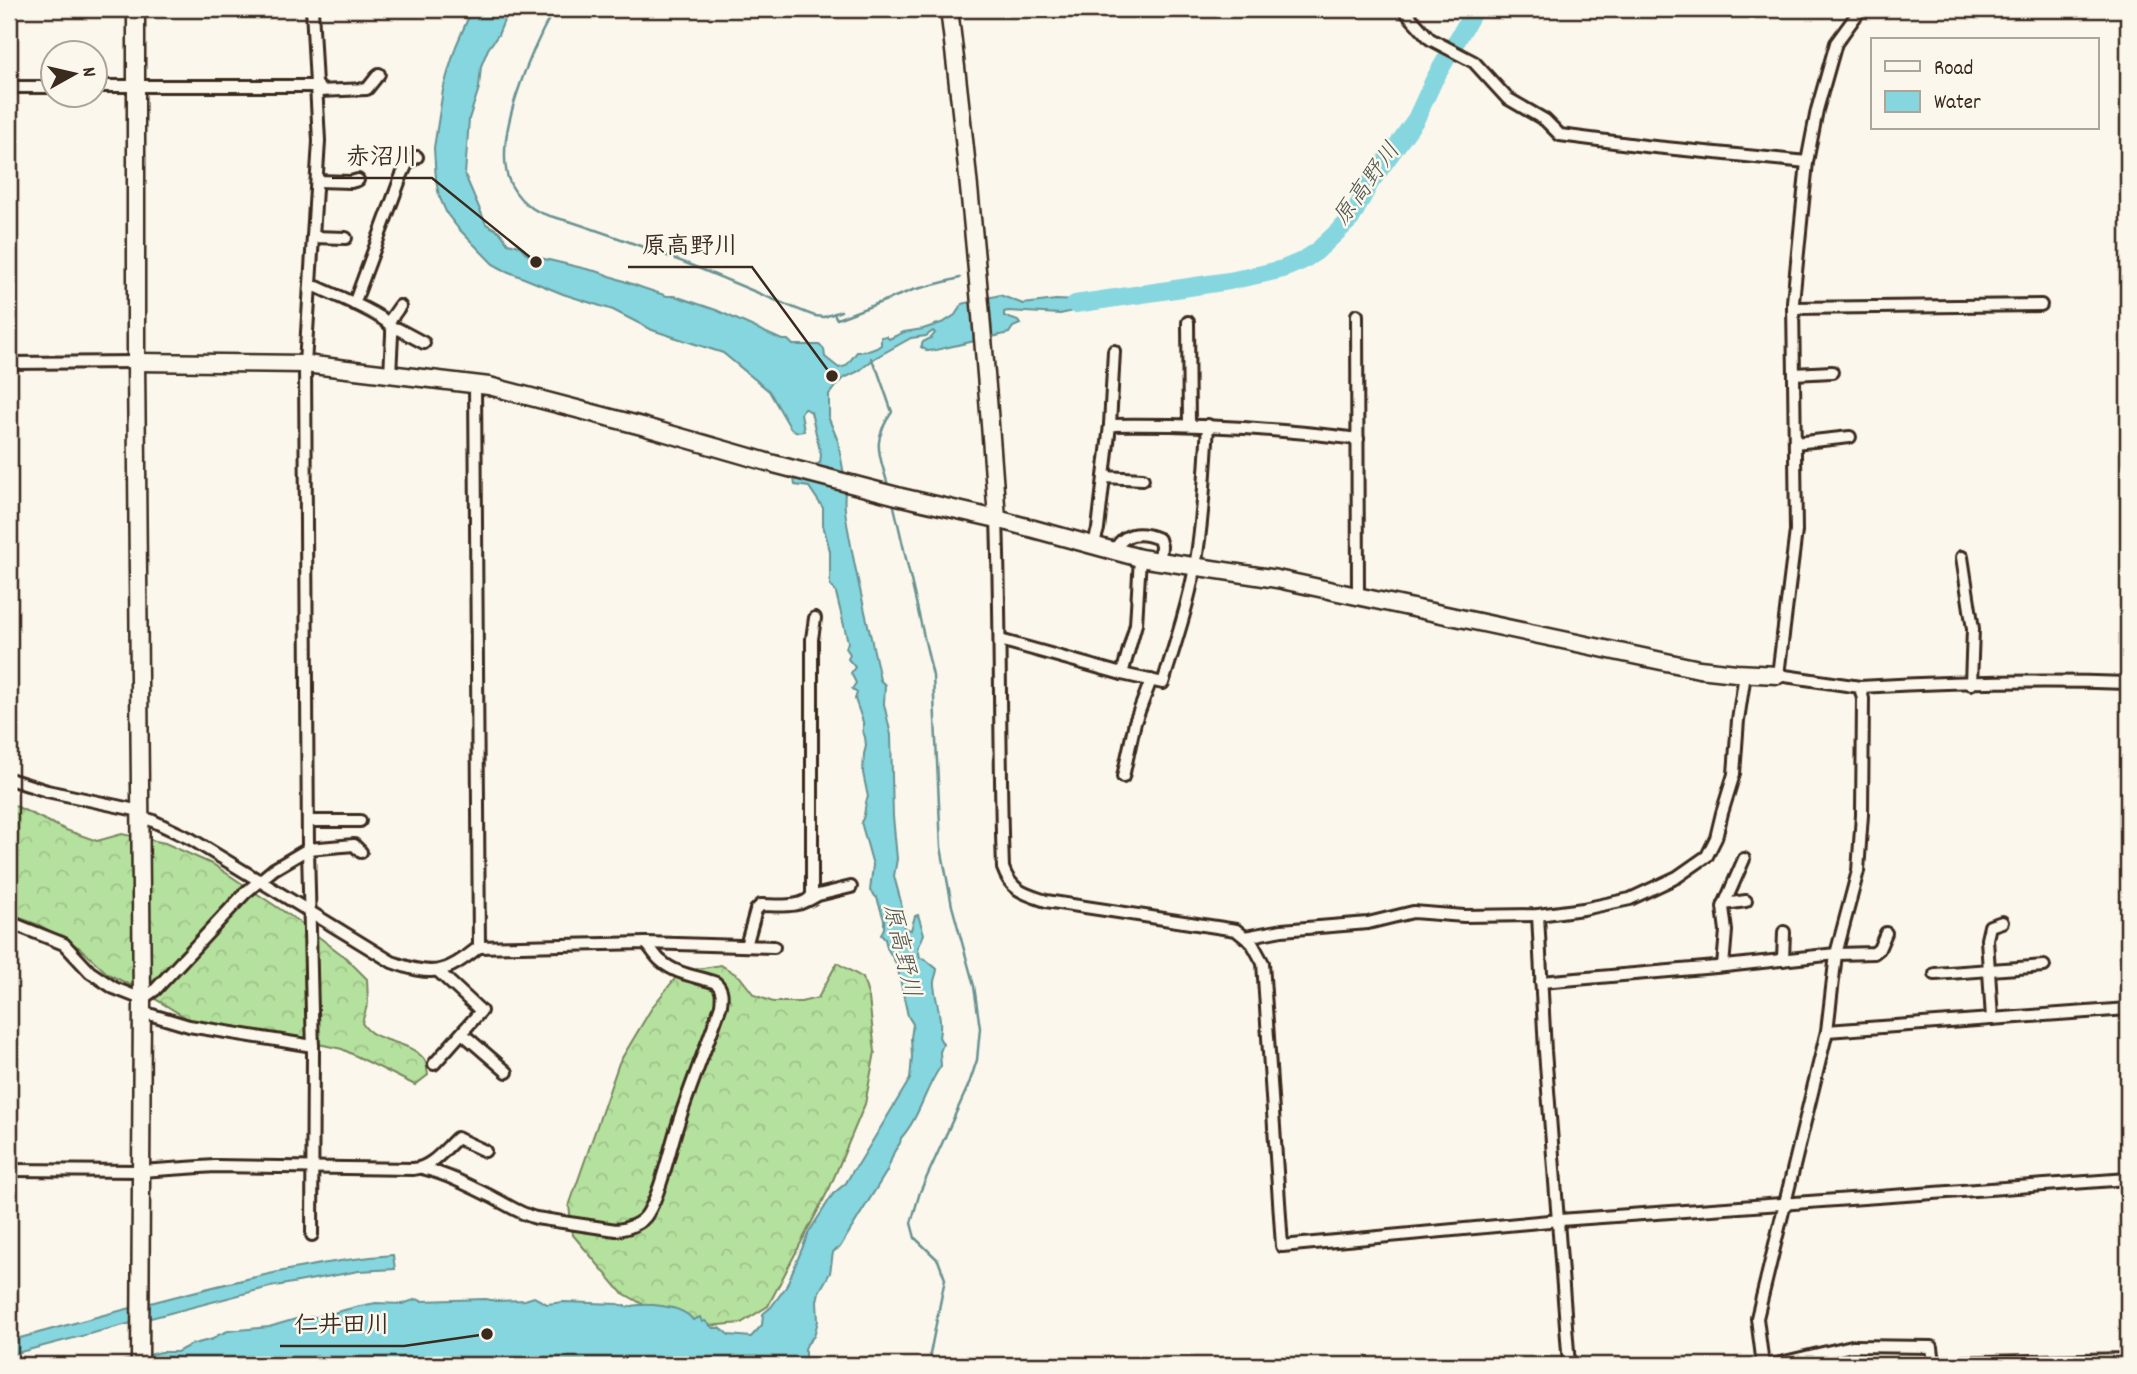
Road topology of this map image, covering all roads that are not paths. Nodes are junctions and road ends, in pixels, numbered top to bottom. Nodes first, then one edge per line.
1 (136, 9) edge
2 (312, 9) edge
3 (949, 9) edge
4 (1403, 9) edge
5 (1861, 9) edge
6 (379, 75) dead end
7 (108, 86) edge
8 (136, 86) junction
9 (9, 87) edge
10 (38, 87) edge
11 (318, 88) junction
12 (417, 157) dead end
13 (1807, 162) junction
14 (358, 180) dead end
15 (317, 181) junction
16 (313, 237) junction
17 (346, 238) dead end
18 (310, 287) junction
19 (354, 304) junction
20 (2041, 305) dead end
21 (400, 306) dead end
22 (1793, 308) junction
23 (1357, 314) dead end
24 (1188, 322) dead end
25 (390, 326) junction
26 (424, 343) dead end
27 (1114, 351) dead end
28 (136, 362) junction
29 (9, 363) edge
30 (305, 364) junction
31 (1832, 372) dead end
32 (390, 374) junction
33 (1794, 374) junction
34 (475, 384) junction
35 (1189, 424) junction
36 (1110, 425) junction
37 (1208, 425) junction
38 (1850, 437) dead end
39 (1357, 439) junction
40 (1795, 443) junction
41 (1104, 477) junction
42 (1143, 479) dead end
43 (997, 519) junction
44 (1093, 545) junction
45 (1114, 551) junction
46 (1962, 557) dead end
47 (1140, 558) junction
48 (1160, 561) junction
49 (1195, 567) junction
50 (1358, 597) junction
51 (815, 618) dead end
52 (1000, 640) junction
53 (1122, 674) junction
54 (1745, 674) junction
55 (1778, 675) junction
56 (1151, 680) junction
57 (2128, 683) edge
58 (1971, 684) junction
59 (1860, 687) junction
60 (1123, 777) dead end
61 (9, 779) edge
62 (140, 815) junction
63 (308, 821) junction
64 (360, 821) dead end
65 (308, 849) junction
66 (361, 852) dead end
67 (1744, 859) dead end
68 (259, 880) junction
69 (851, 887) dead end
70 (809, 900) junction
71 (1746, 901) dead end
72 (1724, 904) junction
73 (309, 912) junction
74 (1538, 915) junction
75 (9, 922) edge
76 (2002, 922) dead end
77 (1784, 932) dead end
78 (1886, 933) dead end
79 (1245, 937) junction
80 (646, 943) junction
81 (746, 946) junction
82 (479, 947) junction
83 (774, 947) dead end
84 (1836, 954) junction
85 (1783, 960) junction
86 (1723, 966) junction
87 (2044, 967) dead end
88 (1988, 970) junction
89 (439, 972) junction
90 (1935, 974) dead end
91 (1541, 982) junction
92 (142, 1005) junction
93 (2128, 1009) edge
94 (1992, 1019) junction
95 (1827, 1031) junction
96 (462, 1033) junction
97 (313, 1046) junction
98 (434, 1064) dead end
99 (507, 1072) dead end
100 (485, 1151) dead end
101 (312, 1168) junction
102 (422, 1168) junction
103 (9, 1170) edge
104 (141, 1171) junction
105 (2128, 1179) edge
106 (1785, 1205) junction
107 (1560, 1220) junction
108 (312, 1235) dead end
109 (2128, 1359) edge
110 (140, 1365) edge
111 (1569, 1365) edge
112 (1763, 1365) edge
113 (1772, 1365) edge

1 - 8 street
2 - 11 street
3 - 43 street
4 - 13 street
5 - 13 street
6 - 11 street
7 - 8 street
8 - 11 street
8 - 28 street
9 - 10 street
11 - 15 street
12 - 19 street
13 - 22 street
14 - 15 street
15 - 16 street
16 - 17 street
16 - 18 street
18 - 19 street
18 - 30 street
19 - 25 street
20 - 22 street
21 - 25 street
22 - 33 street
23 - 39 street
24 - 35 street
25 - 26 street
25 - 32 street
27 - 36 street
28 - 29 street
28 - 30 street
28 - 62 street
30 - 32 street
30 - 63 street
31 - 33 street
32 - 34 street
33 - 40 street
34 - 43 street
34 - 82 street
35 - 36 street
35 - 37 street
36 - 41 street
37 - 39 street
37 - 49 street
38 - 40 street
39 - 50 street
40 - 55 street
41 - 42 street
41 - 44 street
43 - 44 street
43 - 52 street
44 - 45 street
45 - 47 street
45 - 48 street
46 - 58 street
47 - 48 street
47 - 53 street
48 - 49 street
49 - 50 street
49 - 56 street
50 - 54 street
51 - 70 street
52 - 53 street
52 - 79 street
53 - 56 street
54 - 55 street
54 - 74 street
55 - 59 street
56 - 60 street
57 - 58 street
58 - 59 street
59 - 84 street
61 - 62 street
62 - 68 street
62 - 92 street
63 - 64 street
63 - 65 street
65 - 66 street
65 - 68 street
65 - 73 street
67 - 72 street
68 - 73 street
68 - 92 street
69 - 70 street
70 - 81 street
71 - 72 street
72 - 86 street
73 - 89 street
73 - 97 street
74 - 79 street
74 - 91 street
75 - 92 street
76 - 88 street
77 - 85 street
78 - 84 street
79 - 107 street
80 - 81 street
80 - 82 street
80 - 102 street
81 - 83 street
82 - 89 street
84 - 85 street
84 - 95 street
85 - 86 street
86 - 91 street
87 - 88 street
88 - 90 street
88 - 94 street
89 - 96 street
91 - 107 street
92 - 97 street
92 - 104 street
93 - 94 street
94 - 95 street
95 - 106 street
96 - 98 street
96 - 99 street
97 - 101 street
100 - 102 street
101 - 102 street
101 - 104 street
101 - 108 street
103 - 104 street
104 - 110 street
105 - 106 street
106 - 107 street
106 - 112 street
107 - 111 street
109 - 113 street

